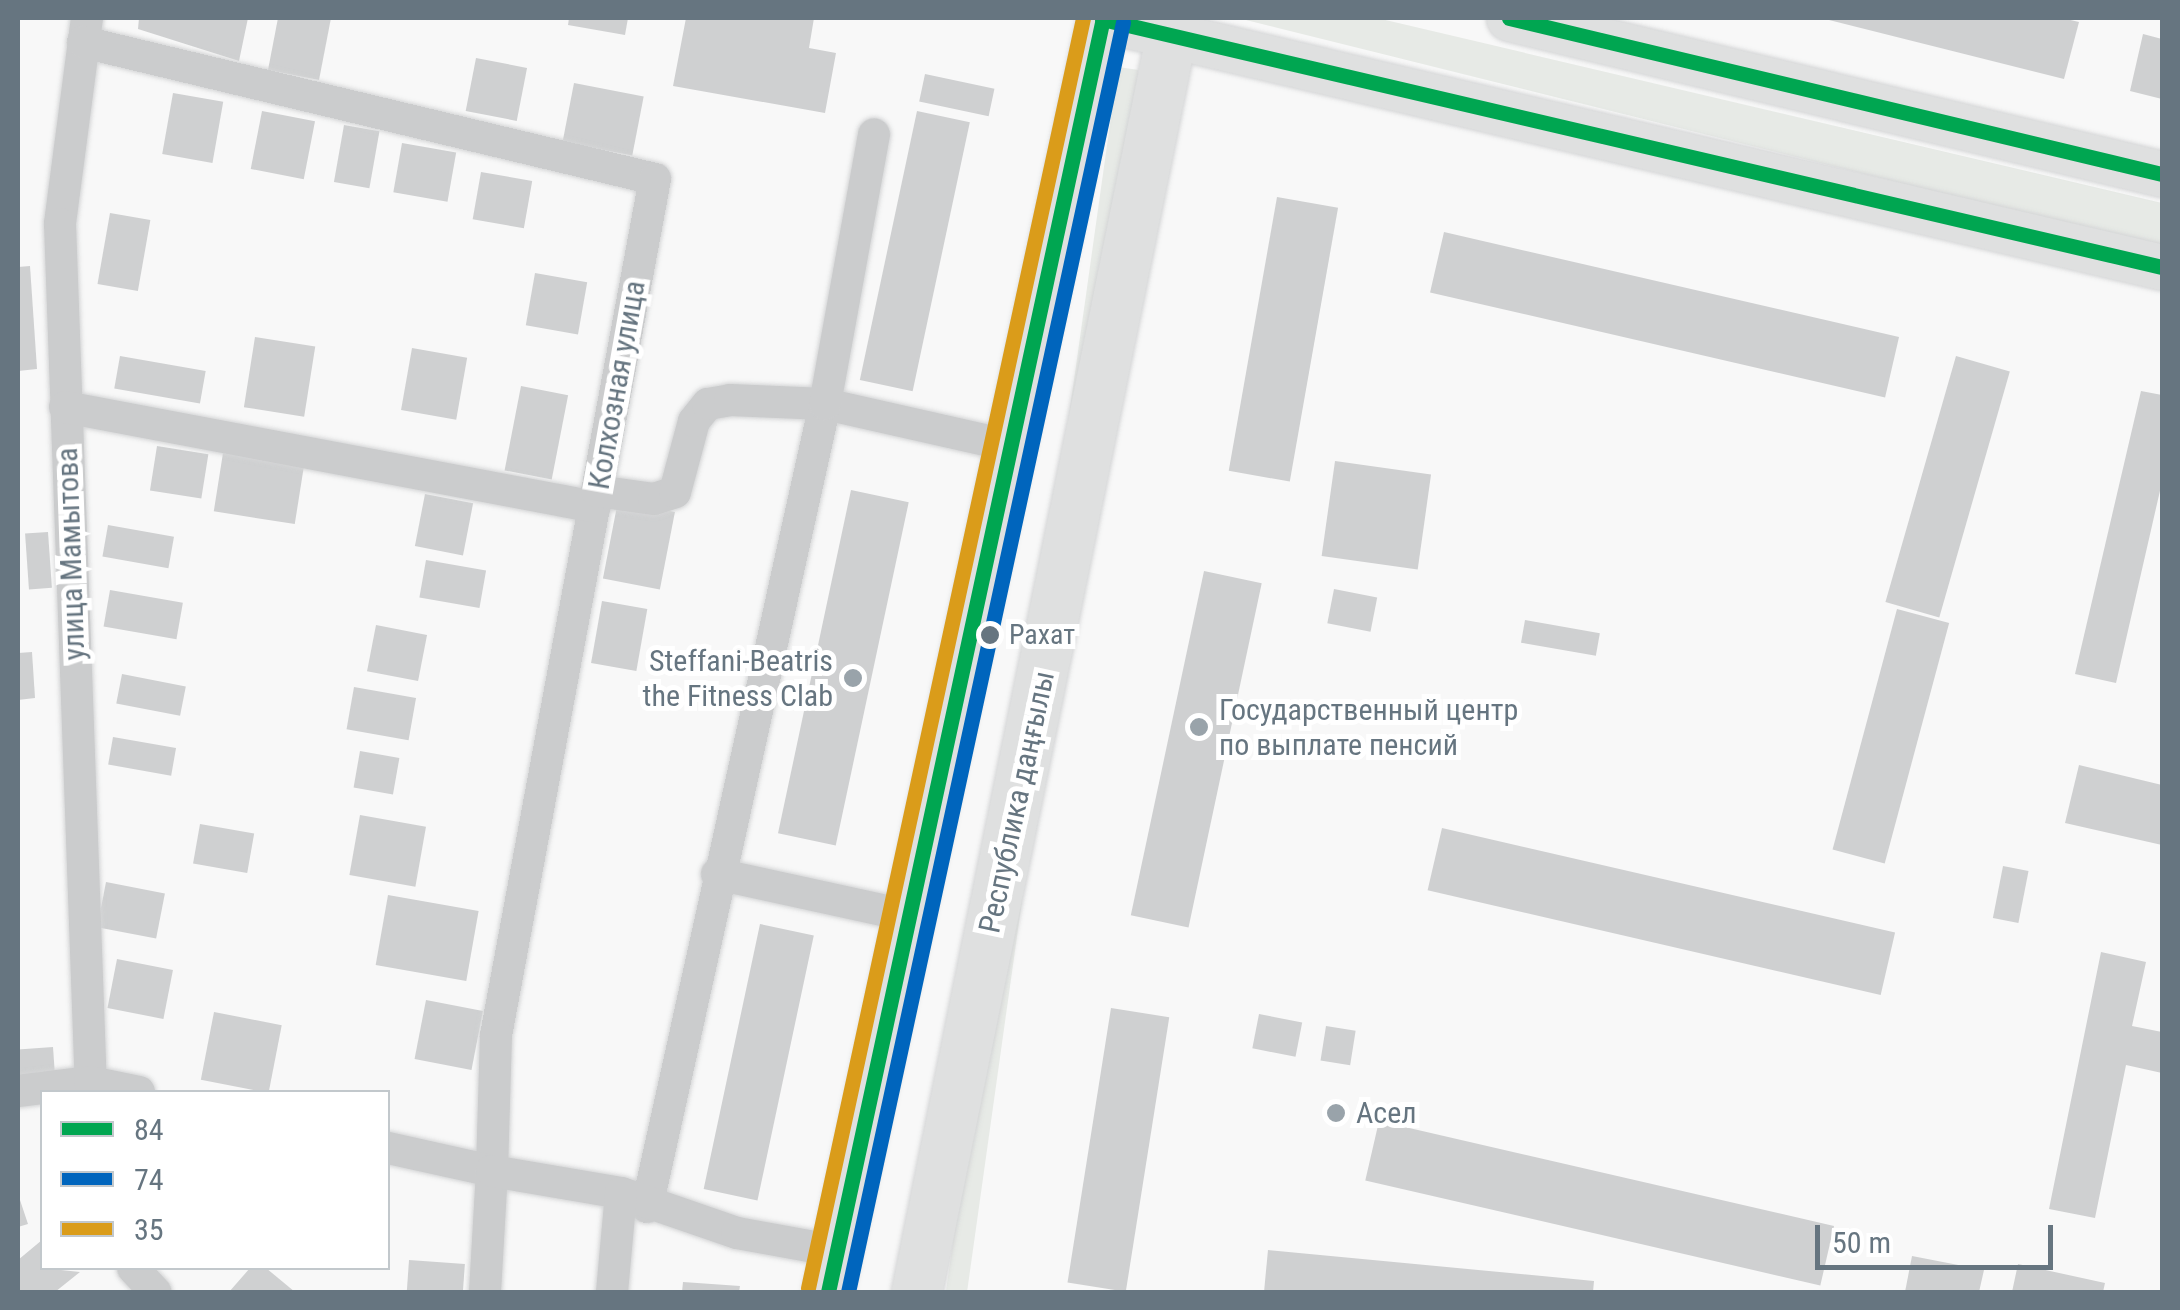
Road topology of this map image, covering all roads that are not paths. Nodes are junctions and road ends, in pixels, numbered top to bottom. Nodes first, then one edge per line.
1 (1102, 18) edge
2 (1509, 18) edge
3 (1174, 26) edge
4 (85, 30) edge
5 (874, 134) dead end
6 (2162, 174) edge
7 (2162, 267) edge
8 (825, 404) junction
9 (65, 407) junction
10 (1011, 446) junction
11 (596, 499) junction
12 (717, 874) junction
13 (910, 916) junction
14 (90, 1087) edge
15 (119, 1090) edge
16 (18, 1091) edge
17 (390, 1148) edge
18 (492, 1171) junction
19 (634, 1200) junction
20 (135, 1270) edge
21 (832, 1272) edge
22 (154, 1292) edge
23 (486, 1292) edge
24 (612, 1292) edge
25 (917, 1292) edge

1 - 3 street
1 - 10 main road
2 - 6 street
3 - 7 street
3 - 25 main road, Республика даңғылы
4 - 9 street, улица Мамытова
4 - 11 street, Колхозная улица
5 - 8 street
8 - 10 street
8 - 11 street
8 - 12 street
9 - 11 street
9 - 14 street, улица Мамытова
10 - 13 main road
11 - 18 street, Колхозная улица
12 - 13 street
12 - 19 street
13 - 21 main road
14 - 15 street
14 - 16 street
17 - 18 street
18 - 19 street
18 - 23 street, Колхозная улица
19 - 21 street
19 - 24 street
20 - 22 street

